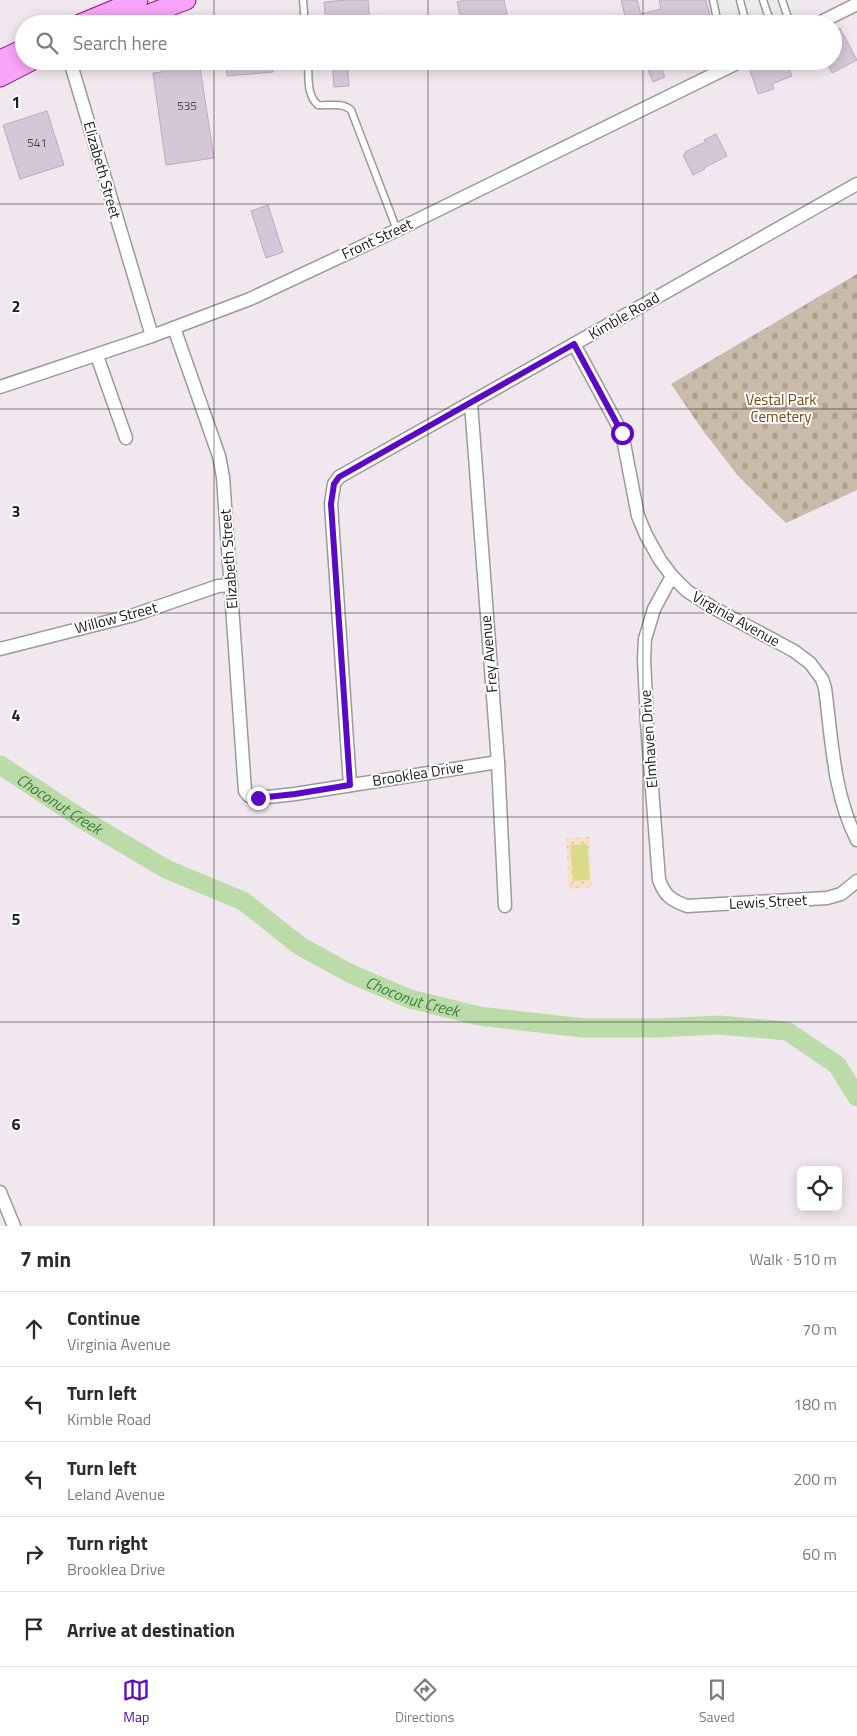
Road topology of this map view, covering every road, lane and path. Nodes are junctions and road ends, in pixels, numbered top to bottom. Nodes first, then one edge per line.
1 (138, 0) edge
2 (186, 0) edge
3 (303, 0) edge
4 (713, 0) edge
5 (763, 0) edge
6 (782, 0) edge
7 (742, 1) edge
8 (857, 4) edge
9 (102, 15) edge
10 (147, 15) edge
11 (304, 15) edge
12 (716, 15) edge
13 (744, 15) edge
14 (768, 15) edge
15 (787, 15) edge
16 (835, 15) edge
17 (15, 52) edge
18 (0, 60) edge
19 (15, 69) edge
20 (73, 70) edge
21 (309, 70) edge
22 (716, 70) edge
23 (0, 77) edge
24 (857, 184) edge
25 (397, 230) junction
26 (174, 328) junction
27 (152, 336) junction
28 (574, 344) junction
29 (97, 356) junction
30 (0, 387) edge
31 (471, 403) junction
32 (126, 438) dead end
33 (672, 576) junction
34 (231, 585) junction
35 (0, 650) edge
36 (498, 762) junction
37 (350, 785) junction
38 (249, 796) joint
39 (857, 840) edge
40 (857, 880) edge
41 (675, 902) joint
42 (505, 906) dead end
43 (0, 1192) edge
44 (14, 1226) edge

1 - 9 main road
2 - 10 main road
3 - 11 lane
4 - 12 lane
5 - 14 lane
6 - 15 lane
7 - 13 lane
8 - 16 street
17 - 18 main road
19 - 23 main road
20 - 27 street, Elizabeth Street
21 - 25 lane
22 - 25 street, Front Street
24 - 28 street, Kimble Road
25 - 26 street, Front Street
26 - 27 street, Front Street
26 - 34 street, Elizabeth Street
27 - 29 street, Front Street
28 - 31 street, Kimble Road
28 - 33 street, Virginia Avenue
29 - 30 street, Front Street
29 - 32 street
31 - 36 street, Frey Avenue
31 - 37 street, Kimble Road
33 - 39 street, Virginia Avenue
33 - 41 street, Elmhaven Drive
34 - 35 street, Willow Street
34 - 38 street, Elizabeth Street
36 - 37 street, Brooklea Drive
36 - 42 street, Frey Avenue
37 - 38 street, Brooklea Drive
40 - 41 street, Lewis Street
43 - 44 street

